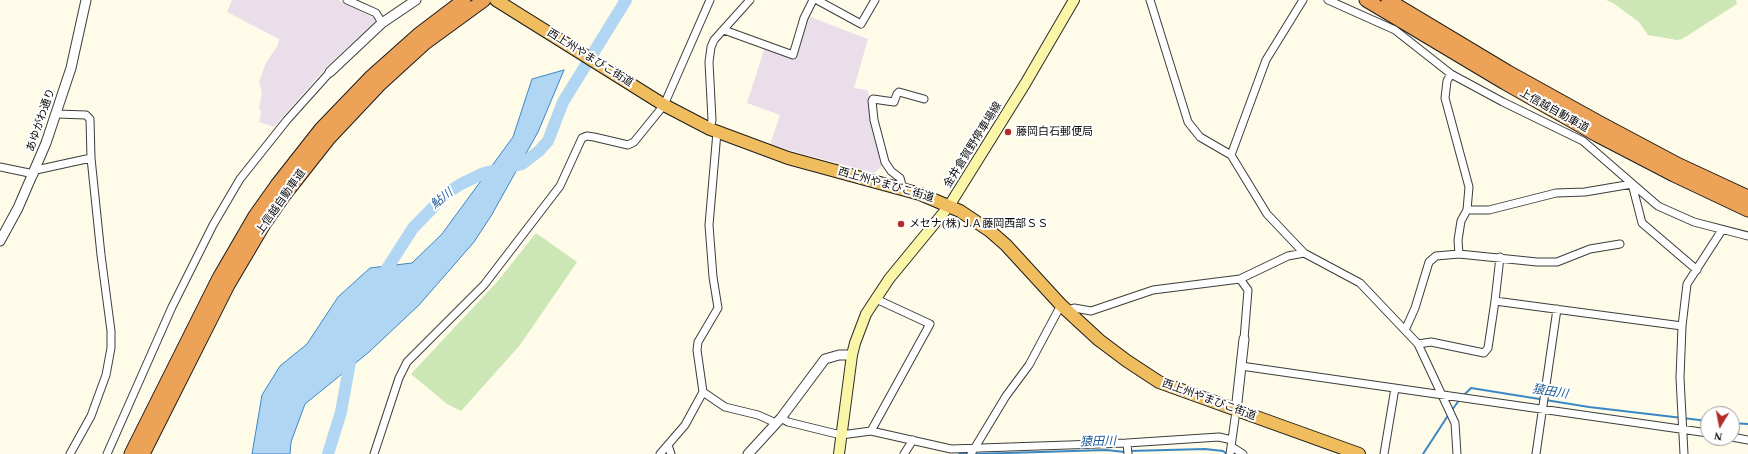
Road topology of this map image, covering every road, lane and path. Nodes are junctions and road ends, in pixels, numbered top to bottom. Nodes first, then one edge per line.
1 (86, 0) edge
2 (347, 0) edge
3 (416, 0) edge
4 (464, 0) edge
5 (496, 0) edge
6 (710, 0) edge
7 (750, 0) edge
8 (813, 0) edge
9 (817, 0) edge
10 (875, 0) edge
11 (1074, 0) edge
12 (1150, 0) edge
13 (1303, 0) edge
14 (1328, 0) edge
15 (1366, 0) edge
16 (1388, 0) edge
17 (480, 2) edge
18 (382, 23) junction
19 (724, 30) junction
20 (330, 72) joint
21 (1452, 74) junction
22 (924, 99) dead end
23 (664, 105) junction
24 (57, 114) junction
25 (714, 130) junction
26 (1231, 155) junction
27 (91, 158) junction
28 (0, 167) edge
29 (35, 172) junction
30 (1632, 184) junction
31 (903, 189) junction
32 (1748, 197) edge
33 (949, 206) junction
34 (1467, 210) junction
35 (1748, 210) edge
36 (1722, 230) junction
37 (1748, 236) edge
38 (0, 241) edge
39 (1620, 244) dead end
40 (1304, 253) junction
41 (1459, 254) junction
42 (1500, 257) junction
43 (1696, 270) junction
44 (1240, 279) junction
45 (876, 299) junction
46 (1495, 301) junction
47 (1064, 307) junction
48 (1557, 309) junction
49 (1682, 326) junction
50 (1406, 328) junction
51 (1244, 339) joint
52 (1418, 344) junction
53 (852, 355) junction
54 (1241, 366) junction
55 (1395, 388) junction
56 (703, 392) junction
57 (1442, 395) junction
58 (1543, 409) junction
59 (1236, 411) junction
60 (778, 421) junction
61 (1682, 429) junction
62 (871, 431) junction
63 (1700, 432) edge
64 (841, 435) junction
65 (912, 440) junction
66 (1127, 444) junction
67 (668, 445) junction
68 (1231, 447) edge
69 (973, 451) edge
70 (1004, 451) edge
71 (70, 454) edge
72 (107, 454) edge
73 (130, 454) edge
74 (143, 454) edge
75 (374, 454) edge
76 (660, 454) edge
77 (671, 454) edge
78 (748, 454) edge
79 (839, 454) edge
80 (904, 454) edge
81 (1128, 454) edge
82 (1243, 454) edge
83 (1359, 454) edge
84 (1384, 454) edge
85 (1457, 454) edge
86 (1536, 454) edge
87 (1684, 454) edge

1 - 24 street, あゆがわ通り
2 - 18 street
3 - 18 street
4 - 73 highway, 上信越自動車道
5 - 23 highway, 西上州やまびこ街道
6 - 23 street
7 - 19 street
8 - 19 street
9 - 10 street
11 - 33 main road, 金井倉賀野停車場線
12 - 26 street
13 - 26 street
14 - 21 street
15 - 35 highway, 上信越自動車道
16 - 32 highway, 上信越自動車道
17 - 74 highway, 上信越自動車道
18 - 20 street
19 - 25 street
20 - 72 street
21 - 30 street
21 - 34 street
22 - 31 street
23 - 25 highway, 西上州やまびこ街道
23 - 75 street
24 - 27 street
24 - 29 street, あゆがわ通り
25 - 31 highway, 西上州やまびこ街道
25 - 56 street
26 - 40 street
27 - 29 street
27 - 71 street
28 - 29 street
29 - 38 street, あゆがわ通り
30 - 34 street
30 - 36 street
30 - 43 street
31 - 33 highway, 西上州やまびこ街道
33 - 45 main road, 金井倉賀野停車場線
33 - 47 highway, 西上州やまびこ街道
34 - 41 street
36 - 37 street
36 - 43 street
39 - 42 street
40 - 44 street
40 - 50 street
41 - 42 street
41 - 50 street
42 - 46 street
43 - 49 street
44 - 47 street
44 - 51 street
45 - 53 main road, 金井倉賀野停車場線
45 - 62 street
46 - 48 street
46 - 52 street
47 - 59 highway, 西上州やまびこ街道
47 - 69 street
48 - 49 street
48 - 58 street
49 - 61 street
50 - 52 street
51 - 54 street
52 - 57 street
53 - 60 street
53 - 64 main road, 金井倉賀野停車場線
54 - 55 street
54 - 59 street
55 - 57 street
55 - 84 street
56 - 60 street
56 - 67 street
57 - 58 street
57 - 85 street
58 - 61 street
58 - 86 street
59 - 68 street
59 - 83 highway, 西上州やまびこ街道
60 - 64 street
60 - 78 street
61 - 63 street
61 - 87 street
62 - 64 street
62 - 65 street
64 - 79 main road, 金井倉賀野停車場線
65 - 69 street
65 - 80 street
66 - 68 street
66 - 70 street
66 - 81 street
67 - 76 street
67 - 77 street
68 - 82 street
69 - 70 street

